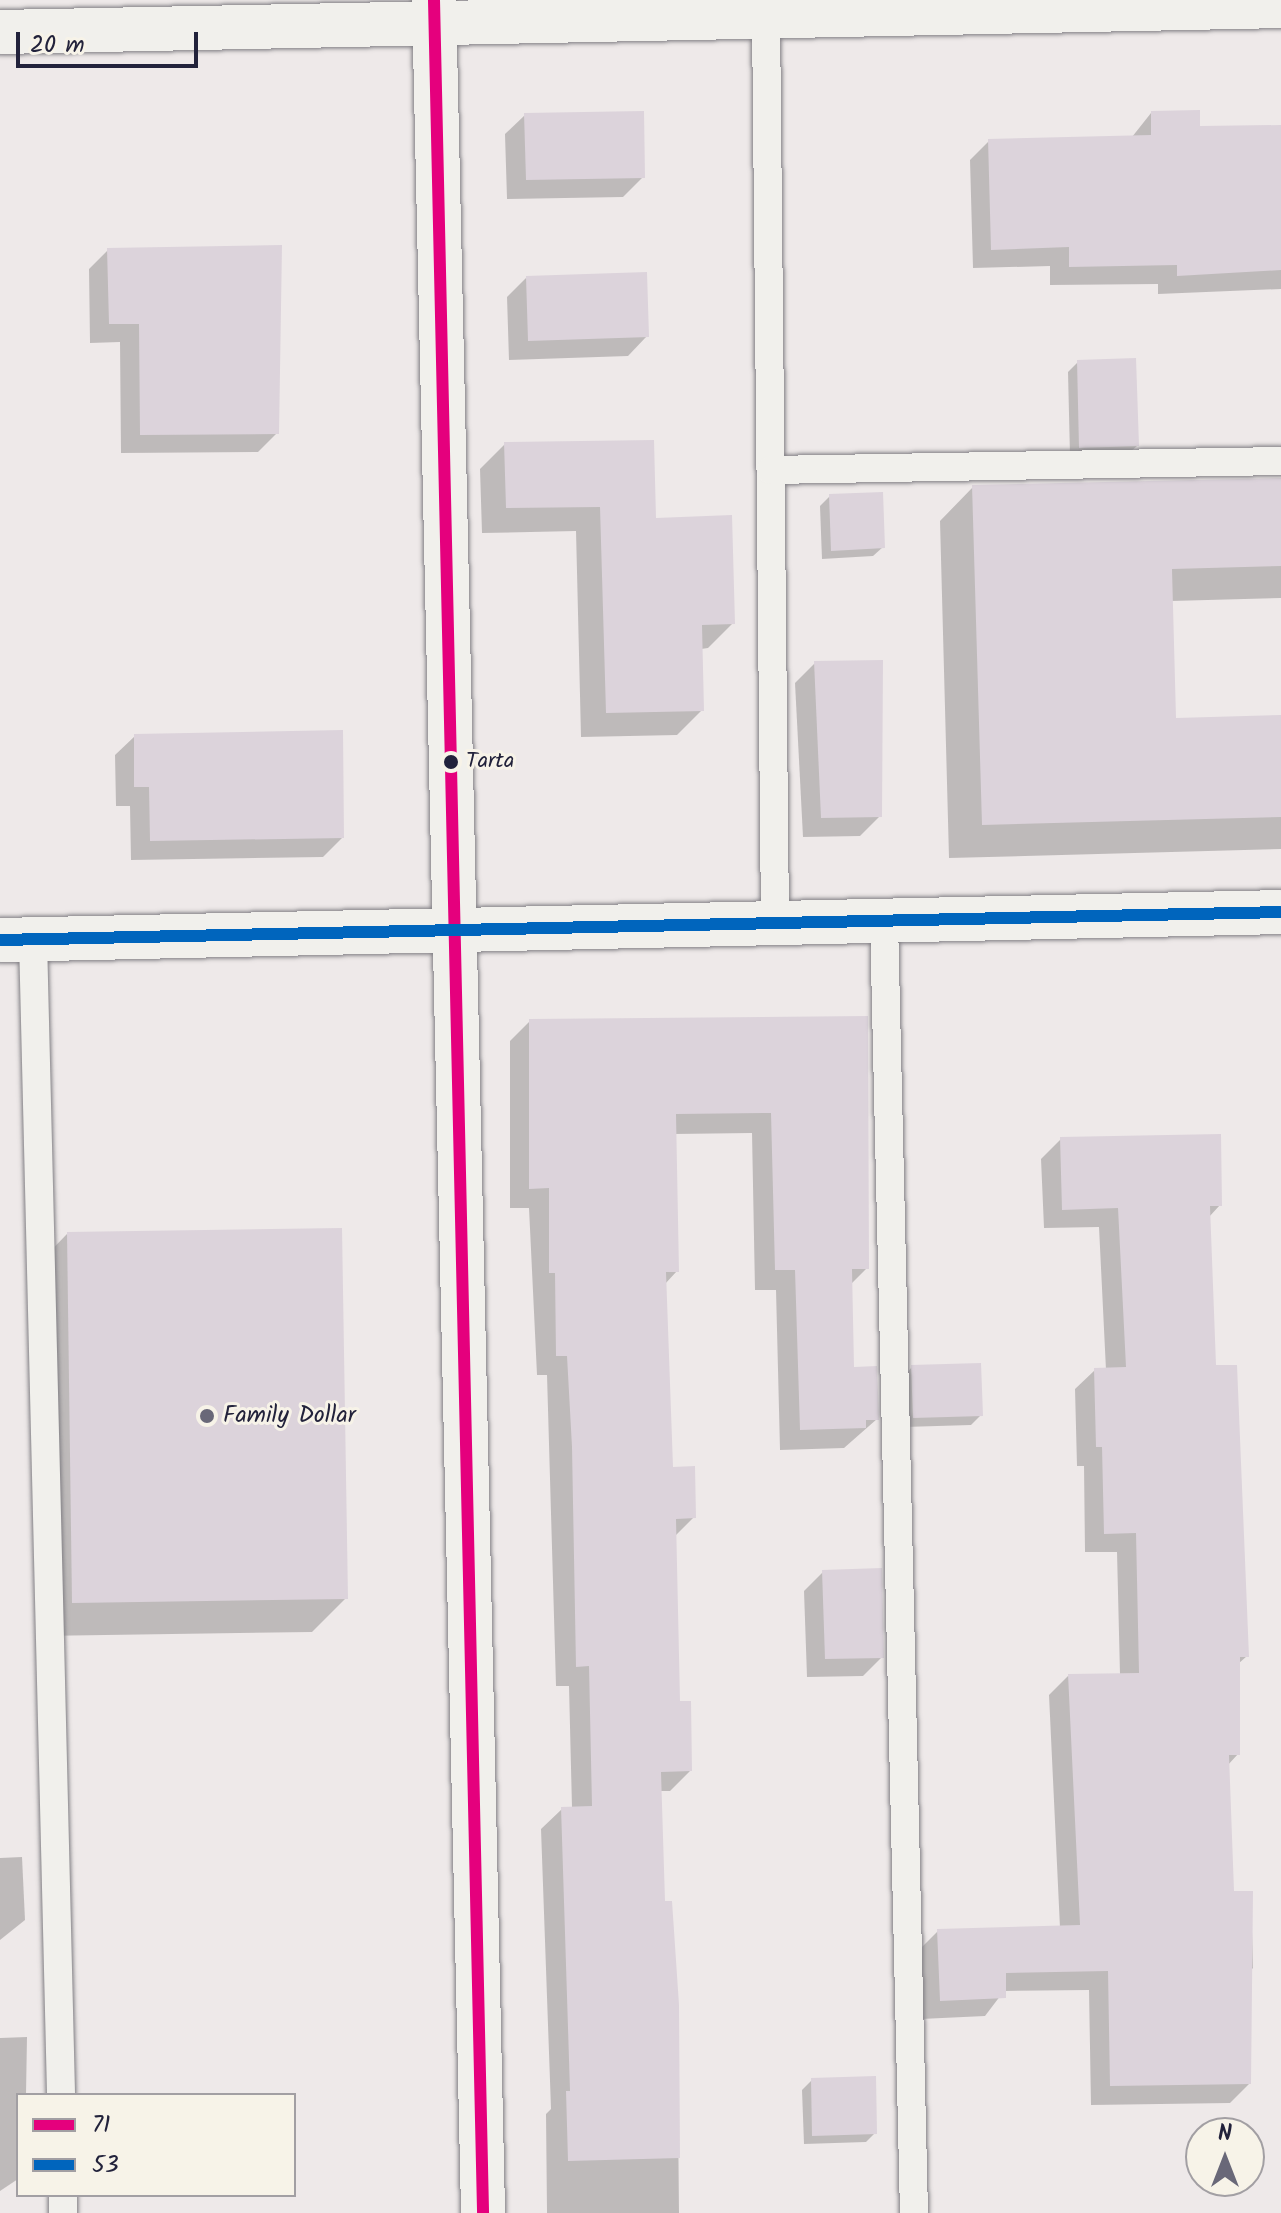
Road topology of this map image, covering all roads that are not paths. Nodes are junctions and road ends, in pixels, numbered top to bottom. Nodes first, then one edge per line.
1 (1281, 6) edge
2 (434, 12) edge
3 (766, 16) junction
4 (0, 32) edge
5 (1281, 461) edge
6 (771, 470) junction
7 (1281, 912) edge
8 (884, 921) junction
9 (775, 924) junction
10 (455, 931) junction
11 (17, 940) edge
12 (61, 2093) edge
13 (483, 2213) edge
14 (914, 2213) edge

1 - 3 street
2 - 3 street
2 - 4 street
2 - 10 street
3 - 6 lane
5 - 6 lane
6 - 9 lane
7 - 8 street
8 - 9 street
8 - 14 lane
9 - 10 street
10 - 11 street
10 - 13 street
11 - 12 lane

